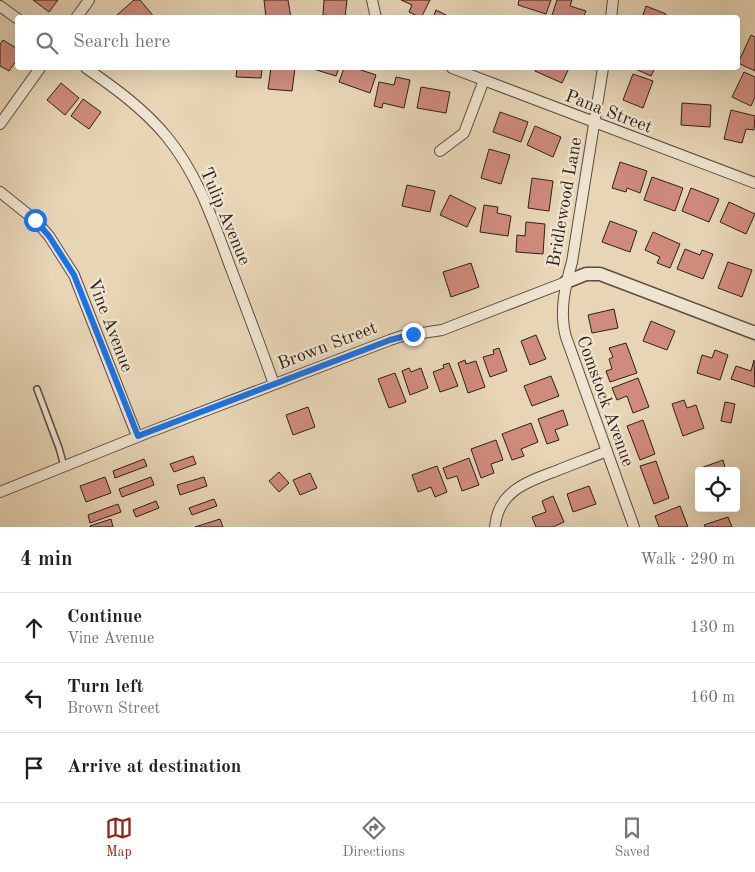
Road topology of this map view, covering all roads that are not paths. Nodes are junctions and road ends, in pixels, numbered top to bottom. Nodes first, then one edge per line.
1 (89, 0) edge
2 (372, 0) edge
3 (613, 0) edge
4 (0, 6) edge
5 (78, 15) edge
6 (375, 15) edge
7 (611, 15) edge
8 (15, 17) edge
9 (39, 70) edge
10 (89, 70) edge
11 (457, 70) edge
12 (603, 70) edge
13 (484, 80) junction
14 (594, 123) junction
15 (0, 124) edge
16 (440, 151) dead end
17 (755, 183) edge
18 (0, 192) edge
19 (566, 282) junction
20 (755, 333) edge
21 (274, 384) junction
22 (37, 389) dead end
23 (138, 436) junction
24 (607, 451) junction
25 (64, 466) junction
26 (0, 492) edge
27 (495, 527) edge
28 (634, 527) edge

1 - 5 street
2 - 6 street
3 - 7 street
4 - 8 street
9 - 15 street
10 - 21 street, Tulip Avenue
11 - 13 street, Pana Street
12 - 14 street, Bridlewood Lane
13 - 14 street, Pana Street
13 - 16 street
14 - 17 street, Pana Street
14 - 19 street, Bridlewood Lane
18 - 23 street, Vine Avenue
19 - 20 street, Brown Street
19 - 21 street, Brown Street
19 - 24 street, Comstock Avenue
21 - 23 street, Brown Street
22 - 25 lane
23 - 25 street, Brown Street
24 - 27 street
24 - 28 street, Comstock Avenue
25 - 26 street, Brown Street

